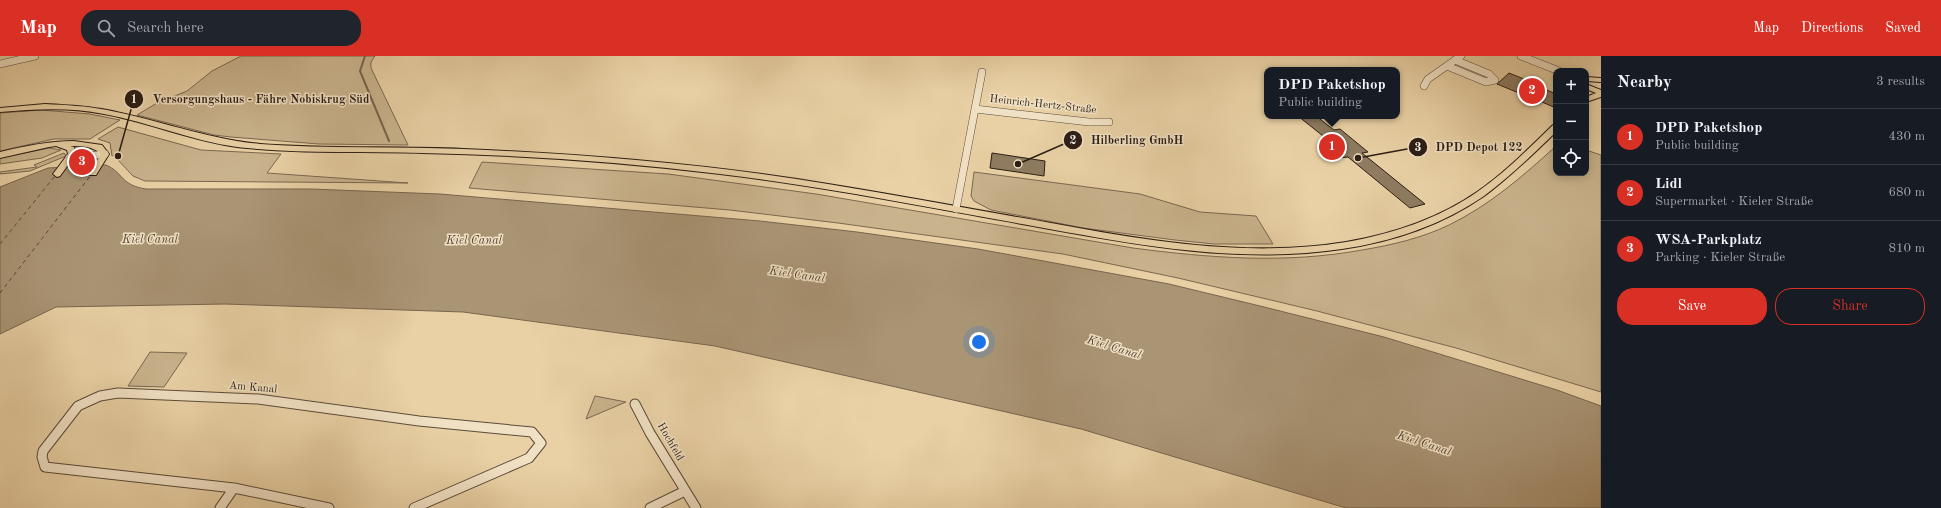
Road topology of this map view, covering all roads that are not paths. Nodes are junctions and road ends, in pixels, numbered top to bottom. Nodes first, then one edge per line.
1 (36, 56) edge
2 (1461, 56) edge
3 (1521, 56) edge
4 (1455, 60) junction
5 (0, 64) edge
6 (1544, 65) junction
7 (1447, 66) junction
8 (1554, 68) edge
9 (1553, 69) edge
10 (982, 72) dead end
11 (1601, 80) edge
12 (1589, 82) edge
13 (1589, 84) edge
14 (1424, 86) dead end
15 (1601, 93) edge
16 (1589, 99) edge
17 (975, 109) junction
18 (0, 110) edge
19 (1109, 122) dead end
20 (1553, 130) edge
21 (54, 144) junction
22 (105, 154) junction
23 (0, 155) edge
24 (70, 158) junction
25 (93, 173) dead end
26 (56, 174) dead end
27 (956, 209) junction
28 (636, 404) dead end
29 (234, 488) junction
30 (685, 491) junction
31 (220, 508) edge
32 (329, 508) edge
33 (414, 508) edge
34 (650, 508) edge
35 (696, 508) edge

1 - 5 street
2 - 4 street
3 - 6 street
4 - 7 street
4 - 7 street
6 - 8 street
6 - 9 street
7 - 14 street
10 - 17 street, Heinrich-Hertz-Straße
11 - 12 main road
13 - 15 main road
15 - 16 main road
17 - 19 street, Heinrich-Hertz-Straße
17 - 27 street, Heinrich-Hertz-Straße
18 - 27 main road
20 - 27 main road
21 - 22 main road
21 - 23 main road
21 - 24 main road
22 - 24 street
22 - 25 main road
24 - 26 main road
28 - 30 street, Hochfeld
29 - 31 street
29 - 32 street, Am Kanal
29 - 33 street, Am Kanal
30 - 34 street
30 - 35 street, Hochfeld

